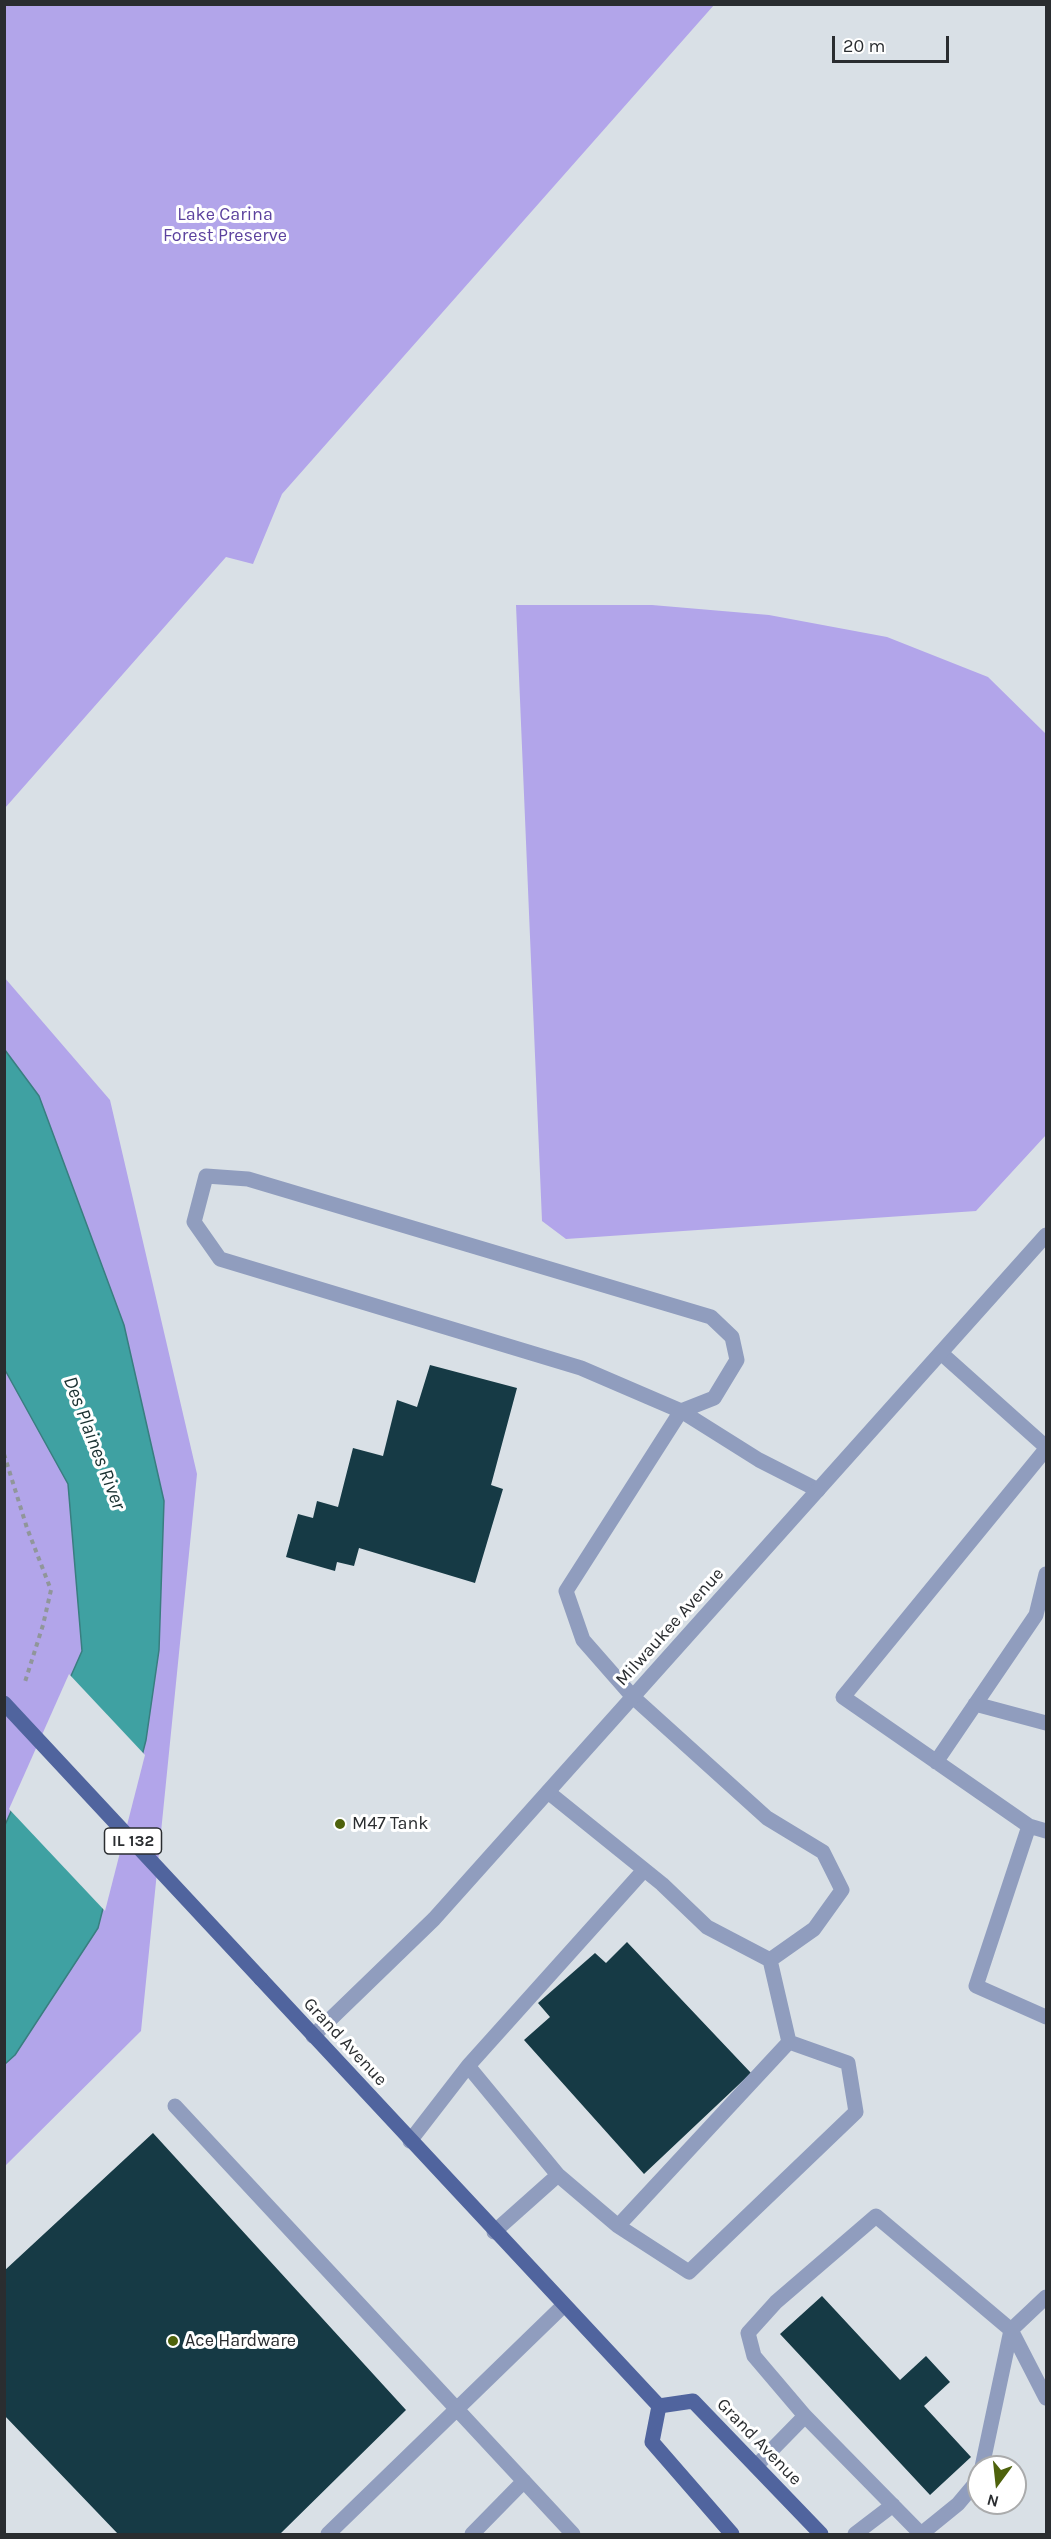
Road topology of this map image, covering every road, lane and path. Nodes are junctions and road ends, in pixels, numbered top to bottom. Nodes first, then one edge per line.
1 (1047, 1234) edge
2 (941, 1353) junction
3 (681, 1411) junction
4 (1047, 1448) edge
5 (4, 1454) edge
6 (818, 1490) junction
7 (1047, 1574) edge
8 (43, 1625) dead end
9 (633, 1697) junction
10 (4, 1703) edge
11 (975, 1704) junction
12 (1047, 1723) edge
13 (936, 1762) junction
14 (548, 1792) junction
15 (1029, 1826) junction
16 (1047, 1831) edge
17 (644, 1870) junction
18 (770, 1960) junction
19 (1047, 2017) edge
20 (313, 2036) junction
21 (789, 2042) junction
22 (468, 2066) junction
23 (175, 2106) dead end
24 (410, 2140) junction
25 (558, 2175) junction
26 (618, 2226) junction
27 (494, 2232) junction
28 (1047, 2297) edge
29 (563, 2306) junction
30 (1011, 2330) junction
31 (1047, 2398) edge
32 (659, 2406) junction
33 (458, 2408) junction
34 (805, 2416) junction
35 (985, 2455) edge
36 (756, 2466) junction
37 (524, 2481) junction
38 (967, 2493) edge
39 (893, 2505) junction
40 (328, 2535) edge
41 (472, 2535) edge
42 (573, 2535) edge
43 (732, 2535) edge
44 (821, 2535) edge
45 (855, 2535) edge

1 - 2 street, Milwaukee Avenue
2 - 4 street
2 - 6 street, Milwaukee Avenue
3 - 3 street
3 - 6 street
3 - 9 street
4 - 13 street
5 - 8 path
6 - 9 street, Milwaukee Avenue
7 - 11 street
9 - 14 street, Milwaukee Avenue
9 - 18 street
10 - 20 main road, Grand Avenue / IL 132, bridge
11 - 12 street
11 - 13 street
13 - 15 street
14 - 17 street
14 - 20 street, Milwaukee Avenue
15 - 16 street
15 - 19 street
17 - 18 street
17 - 22 street
18 - 21 street
20 - 24 main road, Grand Avenue
21 - 26 street
21 - 26 street
22 - 24 street
22 - 25 street
23 - 33 street
24 - 27 main road, Grand Avenue
25 - 26 street
25 - 27 street
27 - 29 main road, Grand Avenue
28 - 30 street
29 - 32 main road, Grand Avenue
29 - 33 street
30 - 31 street
30 - 34 street
30 - 35 street
32 - 36 main road, Grand Avenue
32 - 43 main road
33 - 37 street
33 - 40 street
34 - 36 street
34 - 39 street
36 - 44 main road, Grand Avenue
37 - 41 street
37 - 42 street
38 - 39 street
39 - 45 street

